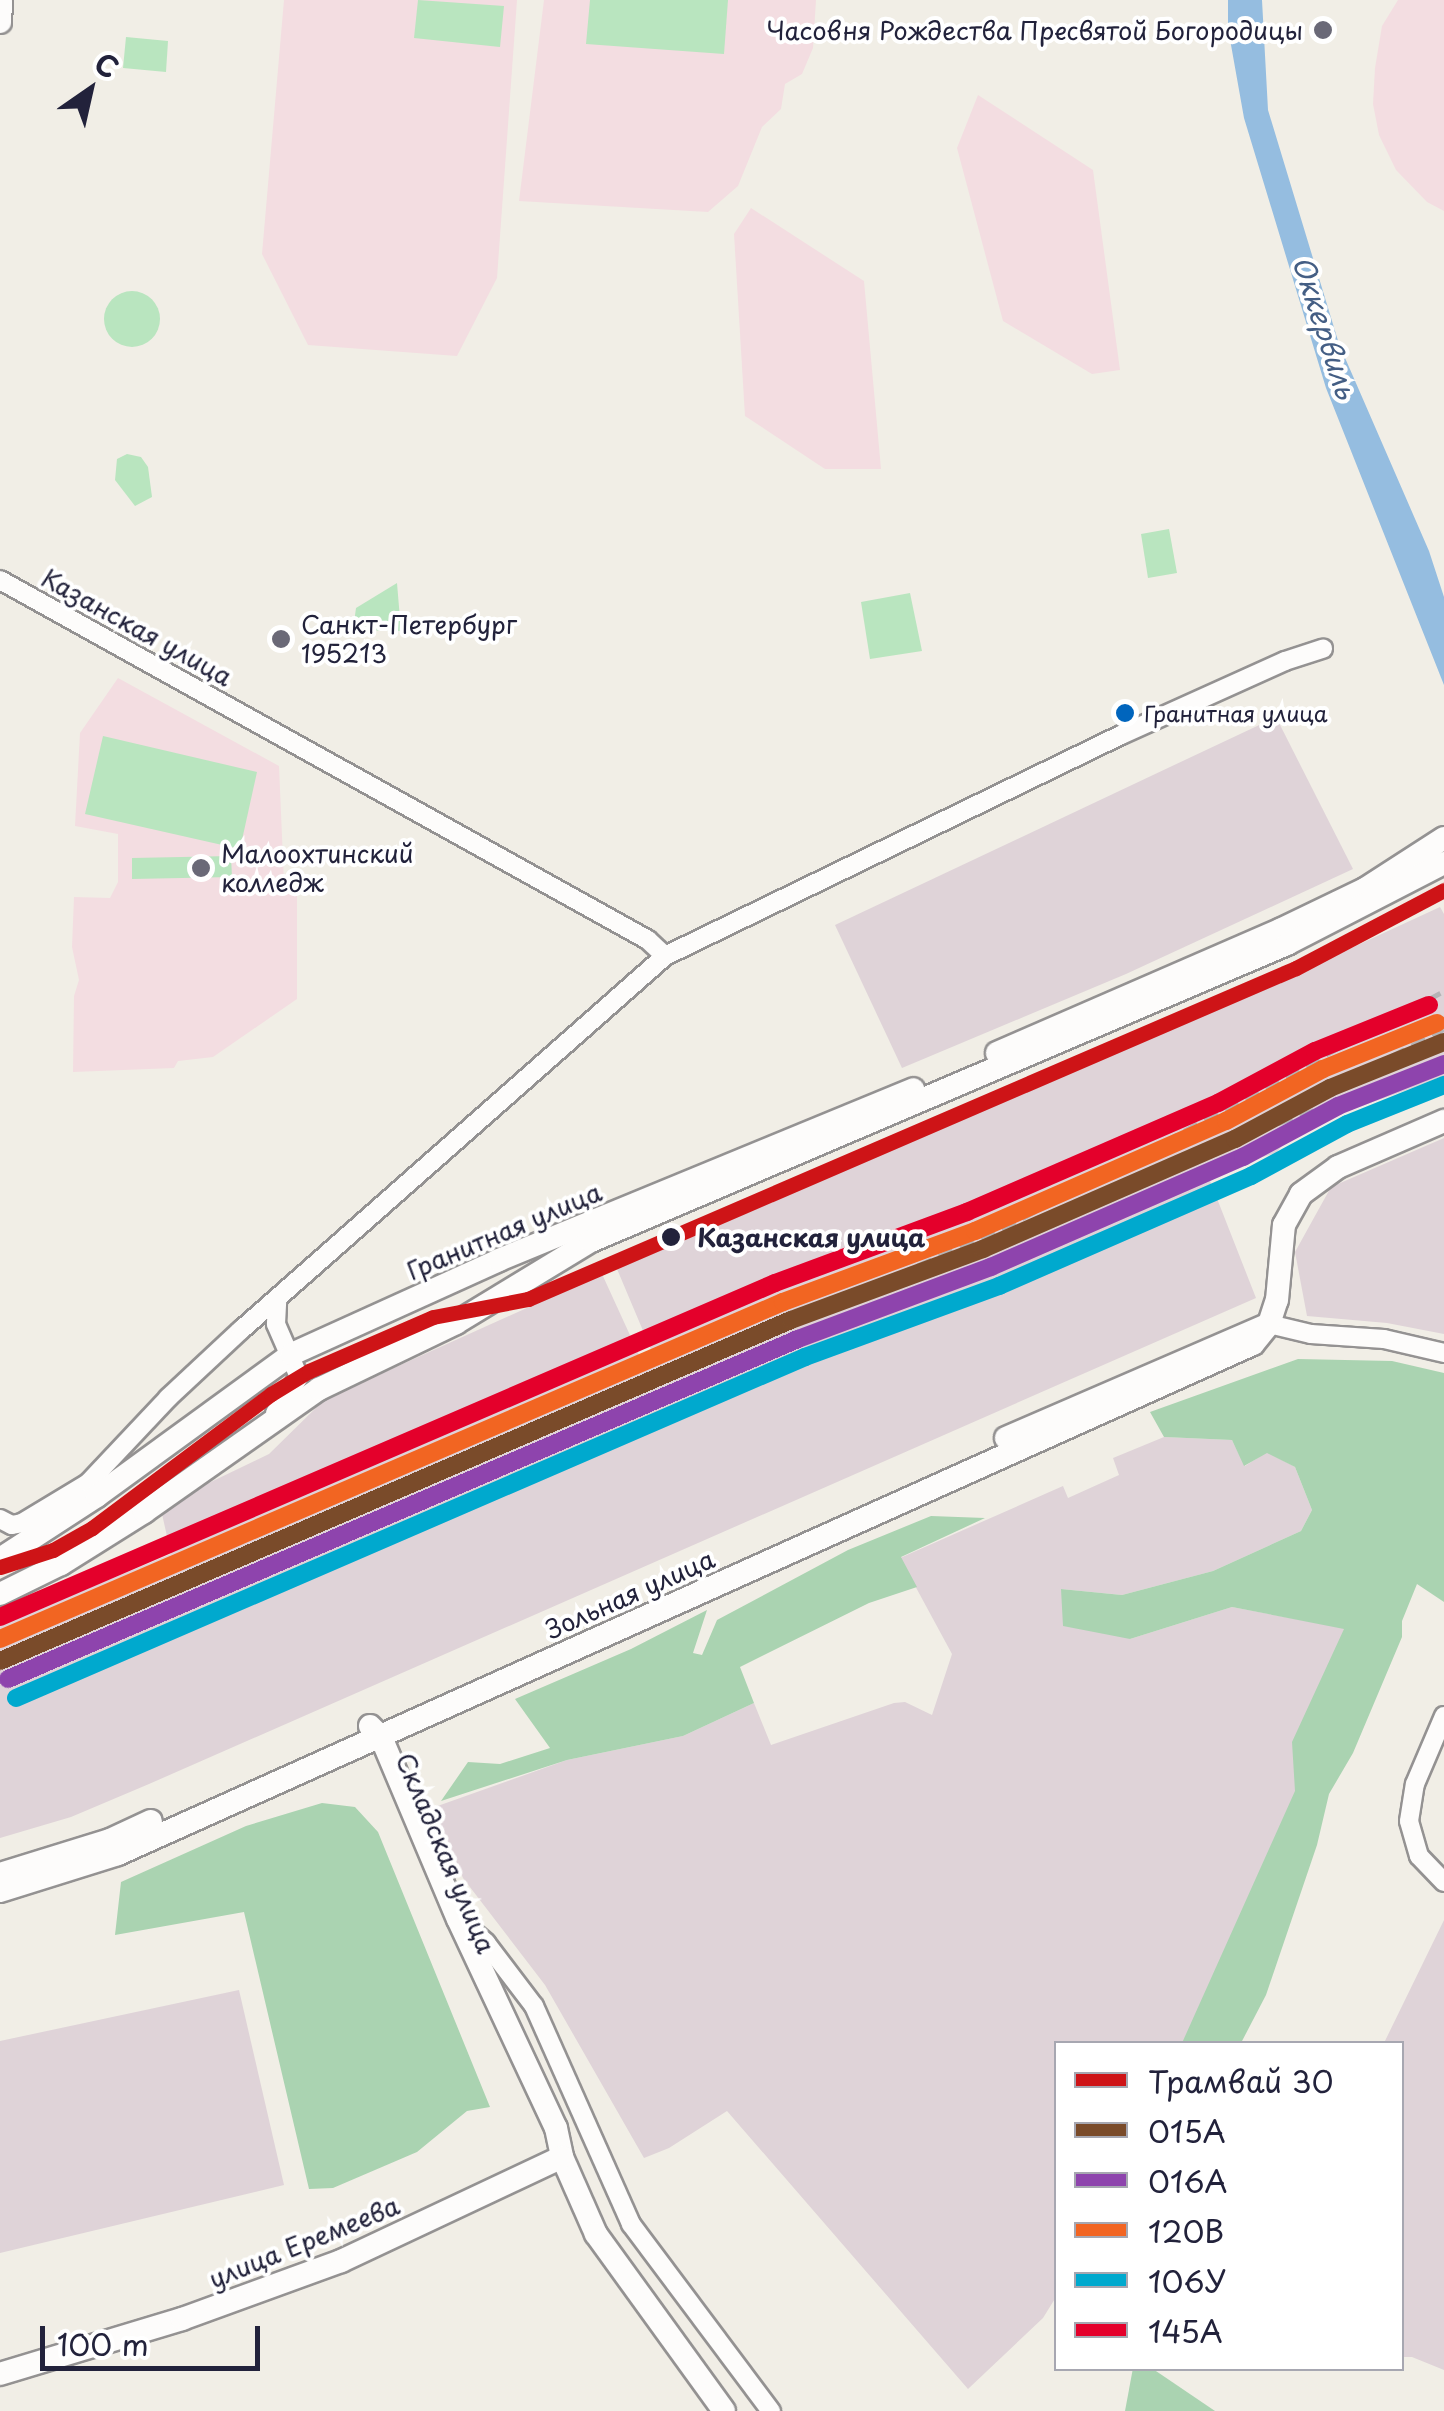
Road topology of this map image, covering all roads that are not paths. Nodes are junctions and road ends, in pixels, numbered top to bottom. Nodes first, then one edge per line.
1 (1, 0) edge
2 (0, 22) edge
3 (0, 580) edge
4 (1323, 649) dead end
5 (1444, 838) edge
6 (1444, 863) edge
7 (665, 956) junction
8 (1444, 1121) edge
9 (277, 1302) junction
10 (1269, 1324) junction
11 (292, 1354) junction
12 (1444, 1354) edge
13 (267, 1423) junction
14 (93, 1489) junction
15 (0, 1518) edge
16 (0, 1559) edge
17 (0, 1594) edge
18 (1444, 1716) edge
19 (372, 1734) junction
20 (0, 1874) edge
21 (1444, 1882) edge
22 (0, 1891) edge
23 (458, 1919) junction
24 (562, 2157) junction
25 (0, 2374) edge
26 (724, 2411) edge
27 (771, 2411) edge

1 - 2 street
3 - 7 street, Казанская улица
4 - 7 street, Гранитная улица
5 - 11 street, Гранитная улица
6 - 13 street, Гранитная улица
7 - 9 street, Гранитная улица
8 - 10 street
9 - 11 street
9 - 14 street, Гранитная улица
10 - 12 street
10 - 19 street, Зольная улица
11 - 13 street
11 - 14 street, Гранитная улица
13 - 17 street, Гранитная улица
14 - 15 street, Гранитная улица
14 - 16 street, Гранитная улица
18 - 21 street
19 - 20 street, Зольная улица
19 - 22 street, Зольная улица
19 - 23 street, Складская улица
19 - 24 street, Складская улица
23 - 24 street, Складская улица
23 - 27 street
24 - 25 street, улица Еремеева
24 - 26 street, Складская улица

